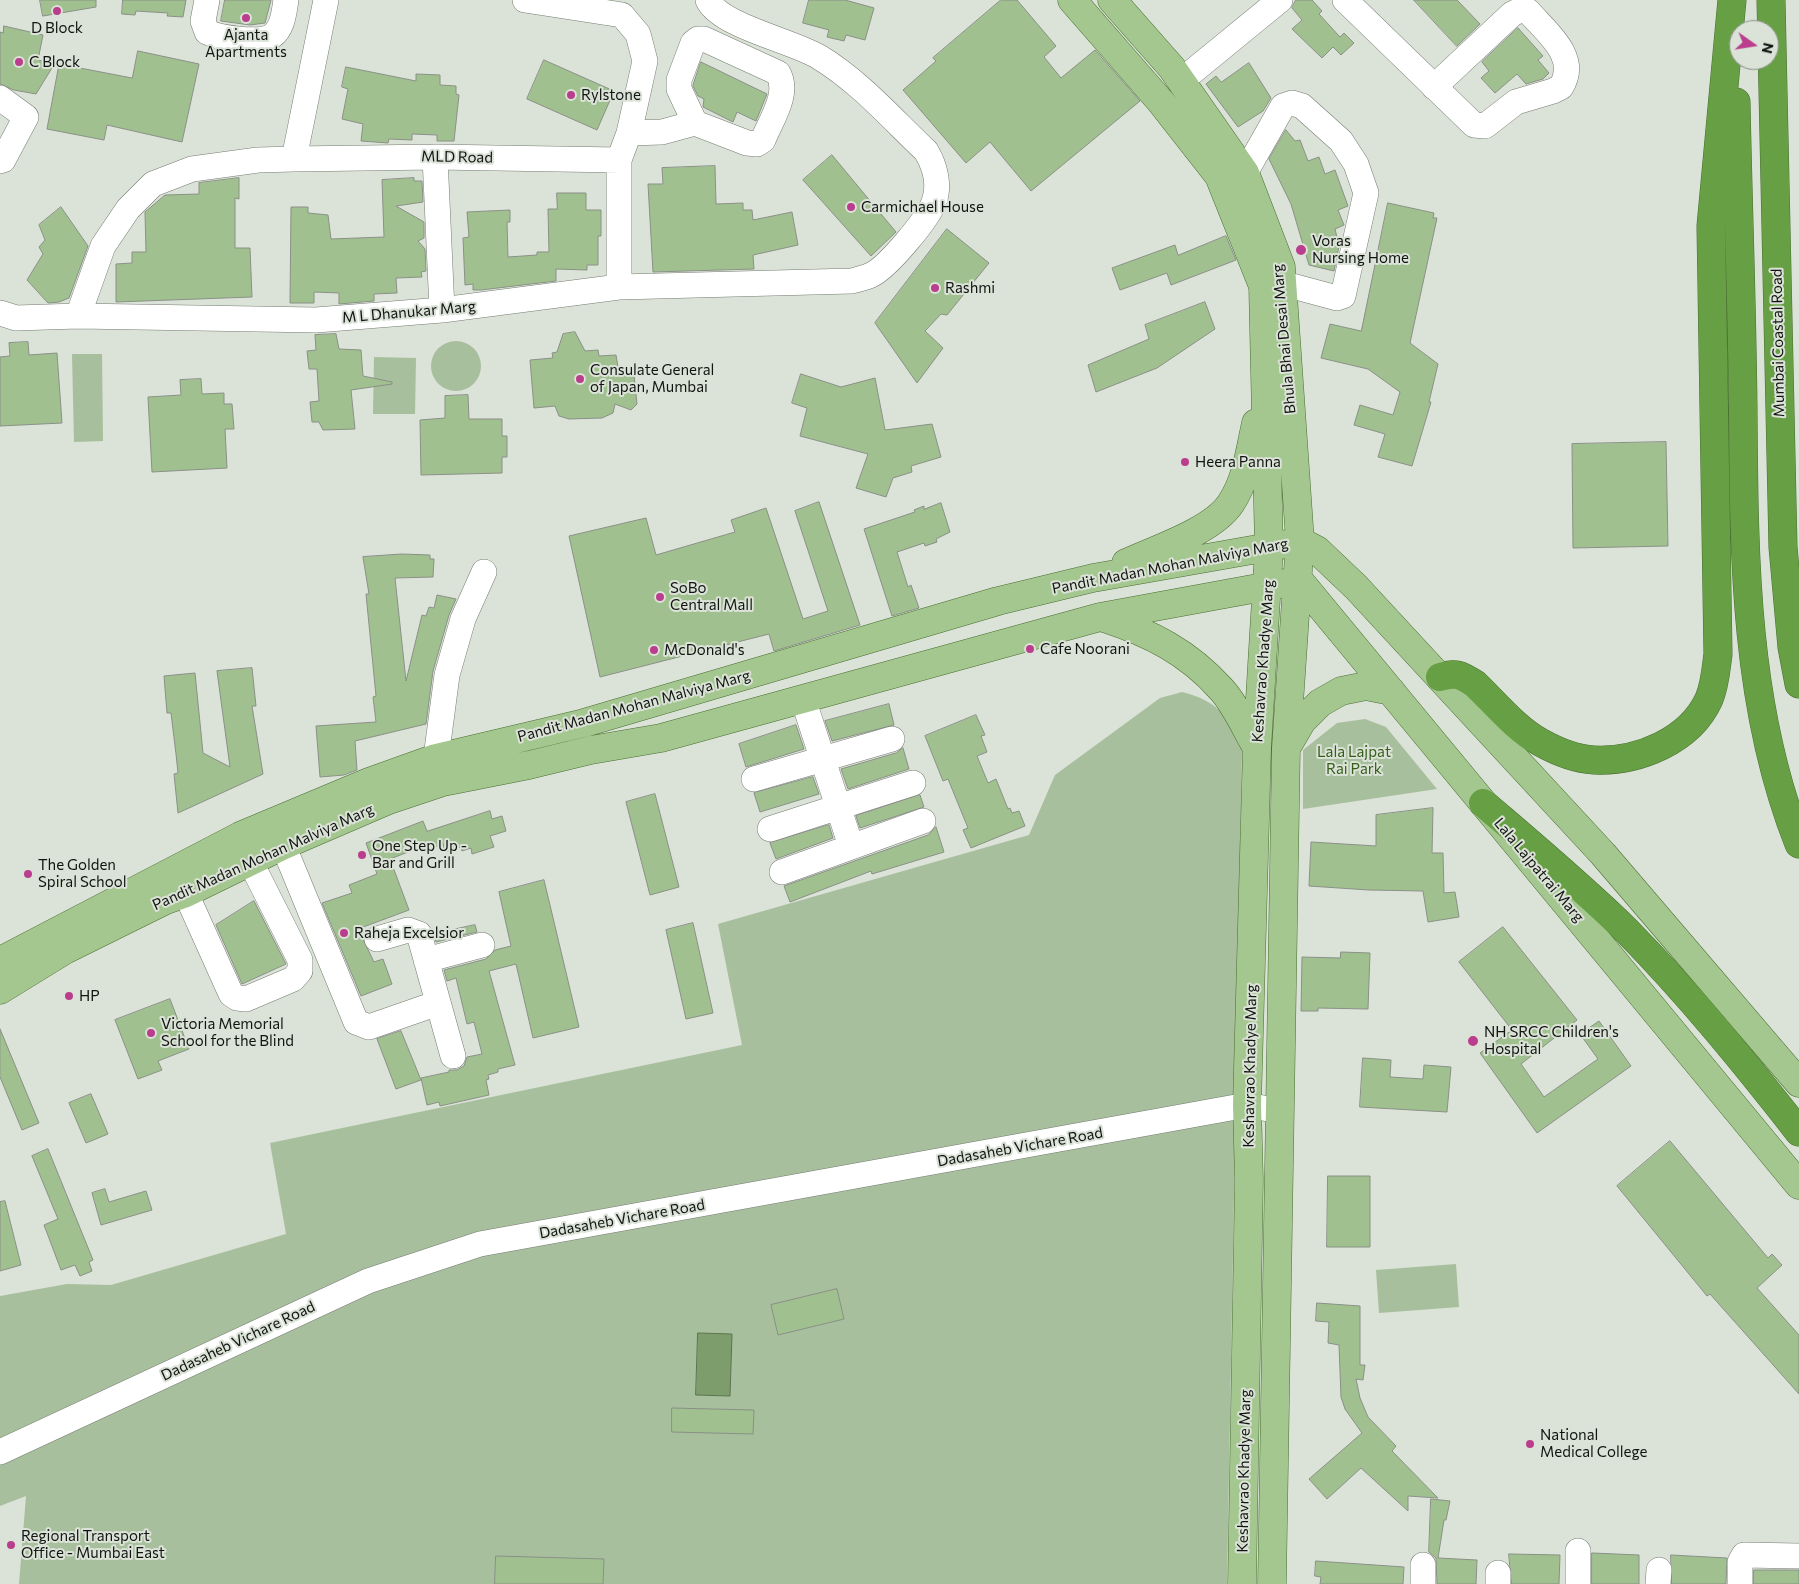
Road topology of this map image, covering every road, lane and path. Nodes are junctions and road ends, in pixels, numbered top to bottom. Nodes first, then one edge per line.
1 (207, 0) edge
2 (286, 0) edge
3 (326, 0) edge
4 (525, 0) edge
5 (708, 0) edge
6 (1072, 0) edge
7 (1112, 0) edge
8 (1280, 0) edge
9 (1345, 0) edge
10 (1733, 0) edge
11 (1771, 0) edge
12 (1181, 81) junction
13 (1434, 87) junction
14 (0, 98) edge
15 (695, 123) junction
16 (630, 133) junction
17 (436, 157) junction
18 (294, 159) junction
19 (619, 160) junction
20 (0, 161) edge
21 (1245, 173) junction
22 (1281, 283) junction
23 (619, 287) junction
24 (442, 310) junction
25 (0, 313) edge
26 (78, 316) junction
27 (1266, 377) junction
28 (1300, 541) junction
29 (1269, 549) junction
30 (484, 572) dead end
31 (1093, 578) junction
32 (1298, 579) junction
33 (1268, 587) junction
34 (1100, 617) junction
35 (844, 647) junction
36 (1440, 677) junction
37 (1799, 684) edge
38 (855, 685) junction
39 (1391, 691) junction
40 (803, 700) junction
41 (584, 723) junction
42 (892, 739) dead end
43 (1257, 748) junction
44 (1286, 748) junction
45 (591, 750) junction
46 (822, 757) junction
47 (440, 770) junction
48 (754, 779) dead end
49 (913, 783) dead end
50 (1483, 803) junction
51 (838, 807) junction
52 (923, 821) dead end
53 (770, 829) dead end
54 (278, 834) junction
55 (1799, 844) edge
56 (851, 846) junction
57 (250, 861) junction
58 (782, 872) dead end
59 (181, 881) junction
60 (378, 939) dead end
61 (482, 945) dead end
62 (426, 960) junction
63 (0, 961) edge
64 (0, 990) edge
65 (438, 1003) junction
66 (453, 1056) dead end
67 (1799, 1083) edge
68 (1247, 1105) junction
69 (1278, 1111) junction
70 (1799, 1132) edge
71 (1799, 1185) edge
72 (0, 1452) edge
73 (1578, 1551) dead end
74 (1799, 1556) edge
75 (1242, 1584) edge
76 (1272, 1584) edge
77 (1578, 1584) edge
78 (1740, 1584) edge

1 - 2 street
3 - 18 street
4 - 16 street
5 - 23 street, M L Dhanukar Marg
6 - 27 main road, Bhula Bhai Desai Marg
7 - 12 main road, Bhula Bhai Desai Marg
8 - 12 street
9 - 13 street
10 - 36 highway
10 - 55 highway
11 - 37 highway, Mumbai Coastal Road
12 - 21 main road, Bhula Bhai Desai Marg
13 - 13 street
14 - 20 street
15 - 15 street
15 - 16 street
16 - 19 street
17 - 18 street, MLD Road
17 - 19 street, MLD Road
17 - 24 street
18 - 26 street, MLD Road
19 - 23 street
21 - 22 main road, Bhula Bhai Desai Marg
21 - 22 street
22 - 28 main road, Bhula Bhai Desai Marg
23 - 24 street, M L Dhanukar Marg
24 - 26 street, M L Dhanukar Marg
25 - 26 street, M L Dhanukar Marg
27 - 29 main road, Bhula Bhai Desai Marg
27 - 31 main road
28 - 29 main road, Pandit Madan Mohan Malviya Marg
28 - 32 main road, Bhula Bhai Desai Marg
28 - 36 main road
29 - 31 main road, Pandit Madan Mohan Malviya Marg
29 - 33 main road, Keshavrao Khadye Marg
30 - 47 street
31 - 35 main road, Pandit Madan Mohan Malviya Marg
32 - 33 main road
32 - 39 main road, Lala Lajpatrai Marg
32 - 44 main road, Keshavrao Khadye Marg
33 - 34 main road, Pandit Madan Mohan Malviya Marg
33 - 43 main road, Keshavrao Khadye Marg
34 - 38 main road, Pandit Madan Mohan Malviya Marg
34 - 43 main road
35 - 38 main road
35 - 41 main road, Pandit Madan Mohan Malviya Marg
36 - 67 main road
38 - 40 main road, Pandit Madan Mohan Malviya Marg
39 - 44 main road
39 - 50 main road, Lala Lajpatrai Marg
40 - 45 main road, Pandit Madan Mohan Malviya Marg
40 - 46 street
41 - 45 street
41 - 47 main road, Pandit Madan Mohan Malviya Marg
42 - 46 street
43 - 68 main road, Keshavrao Khadye Marg
44 - 69 main road, Keshavrao Khadye Marg
45 - 47 main road, Pandit Madan Mohan Malviya Marg
46 - 48 street
46 - 51 street
47 - 54 main road, Pandit Madan Mohan Malviya Marg
49 - 51 street
50 - 70 highway
50 - 71 main road, Lala Lajpatrai Marg
51 - 53 street
51 - 56 street
52 - 56 street
54 - 57 main road, Pandit Madan Mohan Malviya Marg
54 - 59 main road, Pandit Madan Mohan Malviya Marg
54 - 65 street
56 - 58 street
57 - 59 main road, Pandit Madan Mohan Malviya Marg
57 - 59 street
59 - 63 main road, Pandit Madan Mohan Malviya Marg
59 - 64 main road, Pandit Madan Mohan Malviya Marg
60 - 62 street
61 - 62 street
62 - 65 street
65 - 66 street
68 - 69 street, Dadasaheb Vichare Road
68 - 72 street, Dadasaheb Vichare Road
68 - 75 main road, Keshavrao Khadye Marg
69 - 76 main road, Keshavrao Khadye Marg
73 - 77 street
74 - 78 street

